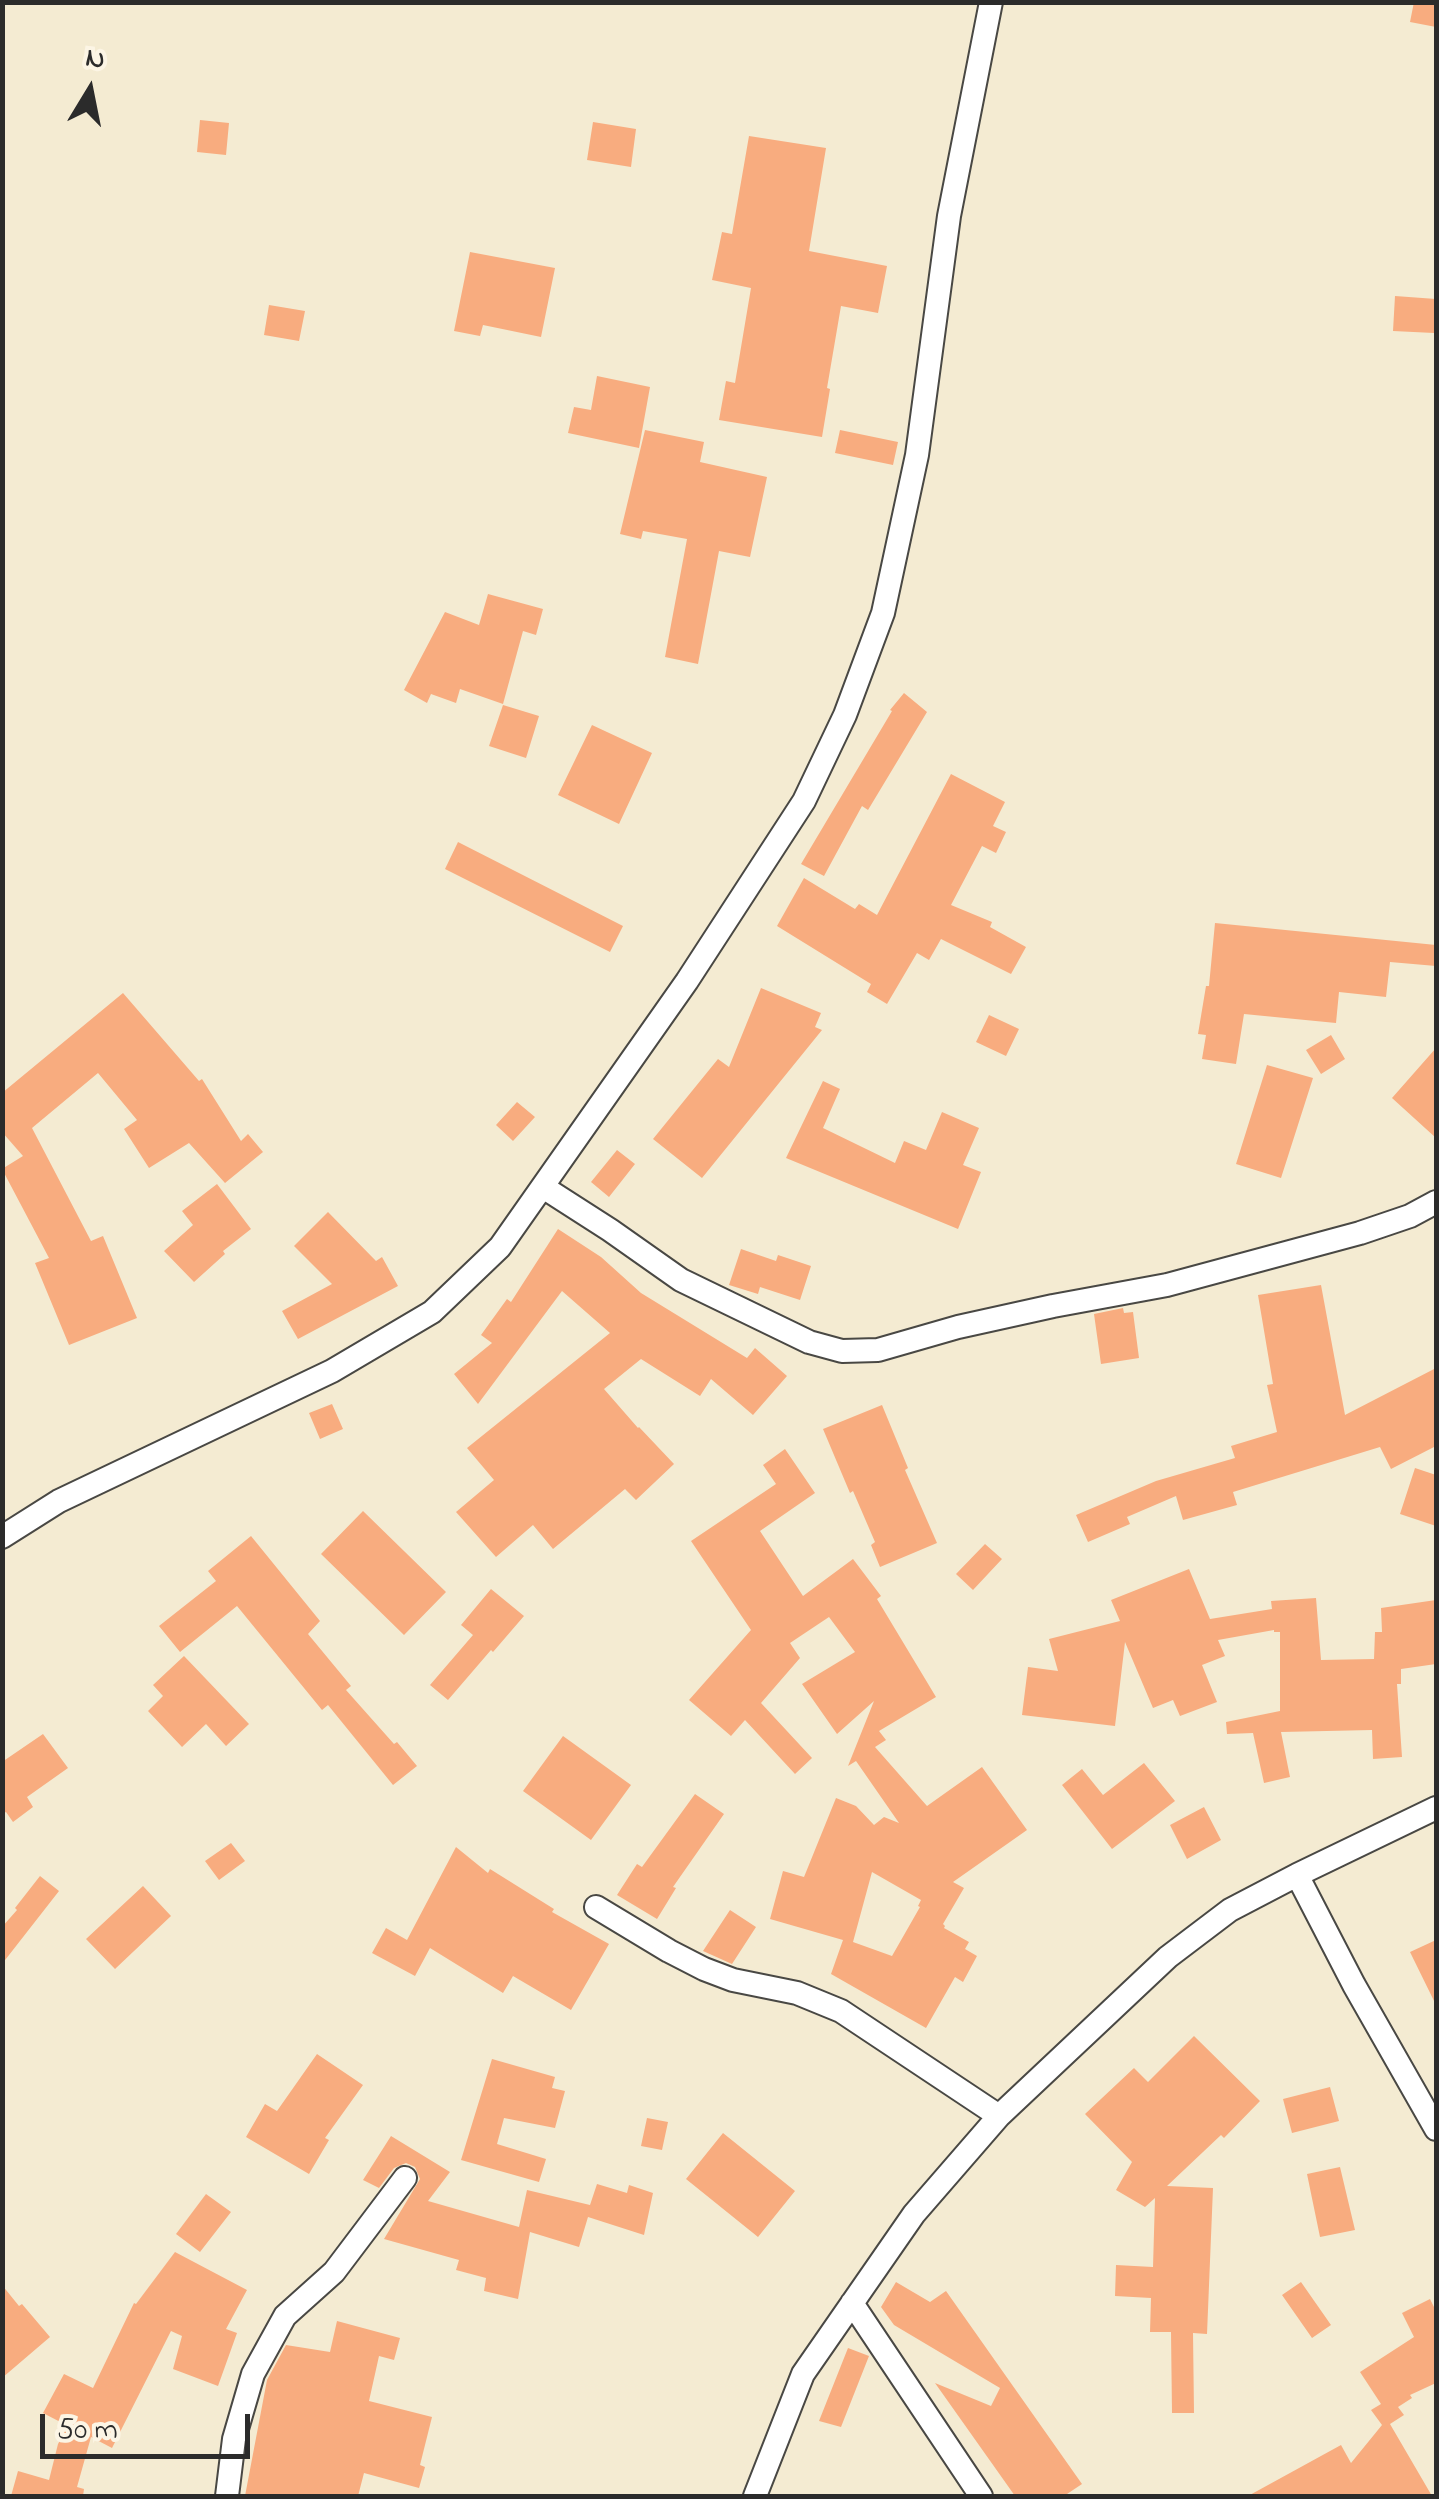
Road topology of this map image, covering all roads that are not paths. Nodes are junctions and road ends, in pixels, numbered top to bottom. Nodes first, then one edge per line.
1 (991, 2) edge
2 (544, 1188) junction
3 (1436, 1202) edge
4 (2, 1537) edge
5 (1436, 1808) edge
6 (1297, 1874) junction
7 (596, 1907) dead end
8 (999, 2116) junction
9 (1436, 2129) edge
10 (405, 2178) dead end
11 (852, 2303) junction
12 (227, 2496) edge
13 (754, 2496) edge
14 (982, 2496) edge

1 - 2 street
2 - 3 street
2 - 4 street
5 - 6 street
6 - 8 street
6 - 9 street
7 - 8 street
8 - 11 street
10 - 12 street
11 - 13 street
11 - 14 street

